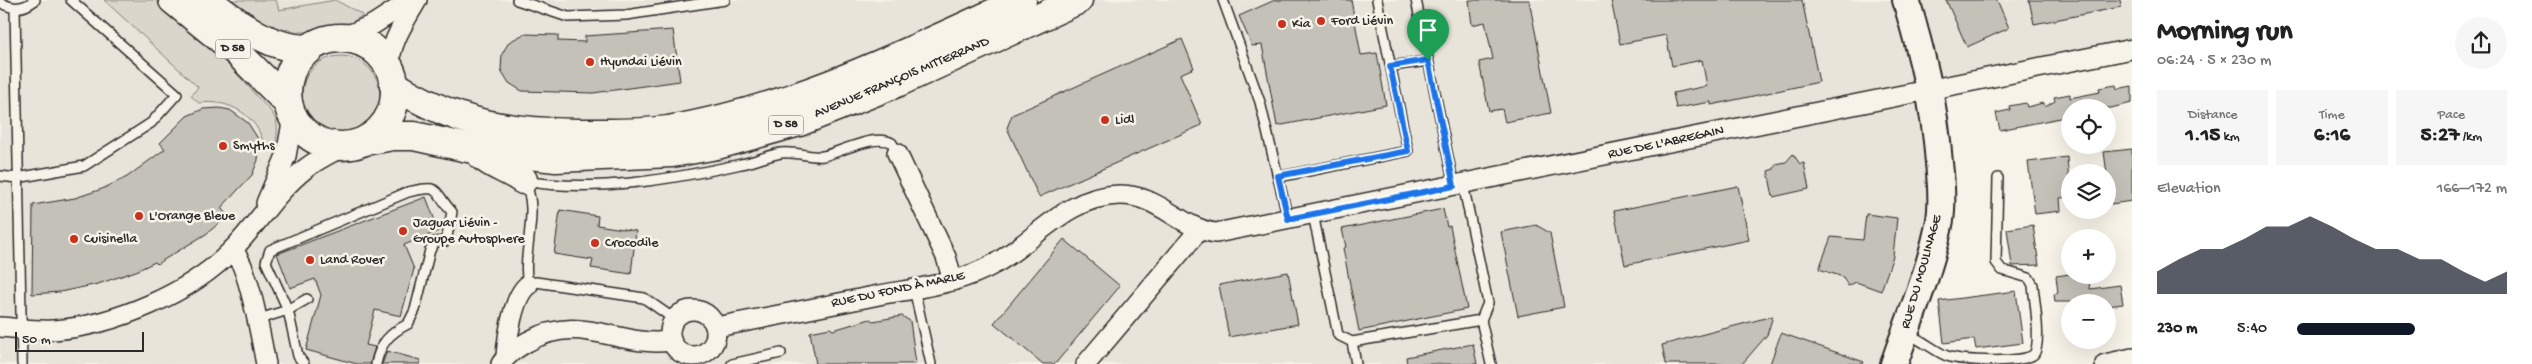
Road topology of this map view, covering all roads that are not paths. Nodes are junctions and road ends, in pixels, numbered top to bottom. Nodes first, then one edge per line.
1 (35, 0) edge
2 (72, 0) edge
3 (172, 0) edge
4 (207, 0) edge
5 (411, 0) edge
6 (417, 0) edge
7 (517, 0) edge
8 (725, 0) edge
9 (1022, 0) edge
10 (1078, 0) edge
11 (1223, 0) edge
12 (1377, 0) edge
13 (1416, 0) edge
14 (1906, 0) edge
15 (0, 2) edge
16 (15, 8) junction
17 (340, 39) junction
18 (310, 49) junction
19 (2132, 50) edge
20 (1428, 60) junction
21 (1390, 66) junction
22 (392, 77) junction
23 (1930, 89) junction
24 (291, 110) junction
25 (355, 143) junction
26 (473, 149) junction
27 (897, 153) joint
28 (0, 176) edge
29 (1278, 176) junction
30 (17, 178) junction
31 (1998, 178) dead end
32 (522, 180) junction
33 (1458, 185) junction
34 (1313, 214) junction
35 (260, 216) junction
36 (1288, 219) junction
37 (1200, 229) junction
38 (232, 250) junction
39 (953, 281) junction
40 (528, 285) junction
41 (914, 288) junction
42 (307, 299) dead end
43 (288, 310) junction
44 (513, 315) junction
45 (674, 319) junction
46 (256, 320) junction
47 (1480, 320) junction
48 (0, 327) edge
49 (21, 328) junction
50 (716, 328) junction
51 (1905, 333) junction
52 (536, 338) junction
53 (670, 341) junction
54 (1352, 342) junction
55 (781, 353) dead end
56 (2132, 358) edge
57 (504, 361) edge
58 (732, 361) edge
59 (2012, 363) edge
60 (22, 364) edge
61 (266, 364) edge
62 (304, 364) edge
63 (376, 364) edge
64 (932, 364) edge
65 (1086, 364) edge
66 (1356, 364) edge
67 (1491, 364) edge
68 (1894, 364) edge
69 (2105, 364) edge

1 - 16 lane
2 - 30 lane
3 - 24 main road, D 58
4 - 18 main road, D 58
5 - 17 street
6 - 22 street
7 - 8 lane
9 - 22 main road, AVENUE FRANÇOIS MITTERRAND / D 58
10 - 26 main road, AVENUE FRANÇOIS MITTERRAND / D 58
11 - 29 lane
12 - 21 lane
13 - 20 lane
14 - 23 street, RUE DU MOULINAGE
15 - 16 lane
16 - 30 lane
17 - 18 main road
17 - 22 main road
18 - 24 main road
19 - 23 street, RUE DE L'ABREGAIN
20 - 21 lane
20 - 33 lane
21 - 29 lane
22 - 25 main road
23 - 33 street, RUE DE L'ABREGAIN
23 - 51 street, RUE DU MOULINAGE
24 - 25 main road
24 - 35 street
25 - 26 main road, AVENUE FRANÇOIS MITTERRAND / D 58
25 - 35 street
26 - 32 main road
27 - 32 lane
27 - 39 street
28 - 30 lane
29 - 36 lane
30 - 49 lane
31 - 59 lane
32 - 40 lane
33 - 34 street, RUE DE L'ABREGAIN
33 - 47 lane
34 - 36 street, RUE DE L'ABREGAIN
34 - 54 lane
35 - 38 street
36 - 37 street, RUE DE L'ABREGAIN
37 - 39 street, RUE DU FOND À MARLE
37 - 65 street
38 - 46 street
38 - 49 street
39 - 41 street, RUE DU FOND À MARLE
40 - 44 street
40 - 45 lane
41 - 50 street, RUE DU FOND À MARLE
41 - 64 lane
42 - 43 lane
43 - 46 lane
43 - 62 lane
43 - 63 lane
44 - 52 street
44 - 57 street
45 - 50 street
45 - 53 street
46 - 61 street
47 - 54 lane
47 - 67 lane
48 - 49 street
49 - 60 lane
50 - 53 street
51 - 59 lane
51 - 68 street, RUE DU MOULINAGE
52 - 53 street
52 - 57 street
54 - 66 lane
55 - 58 lane
56 - 69 street

